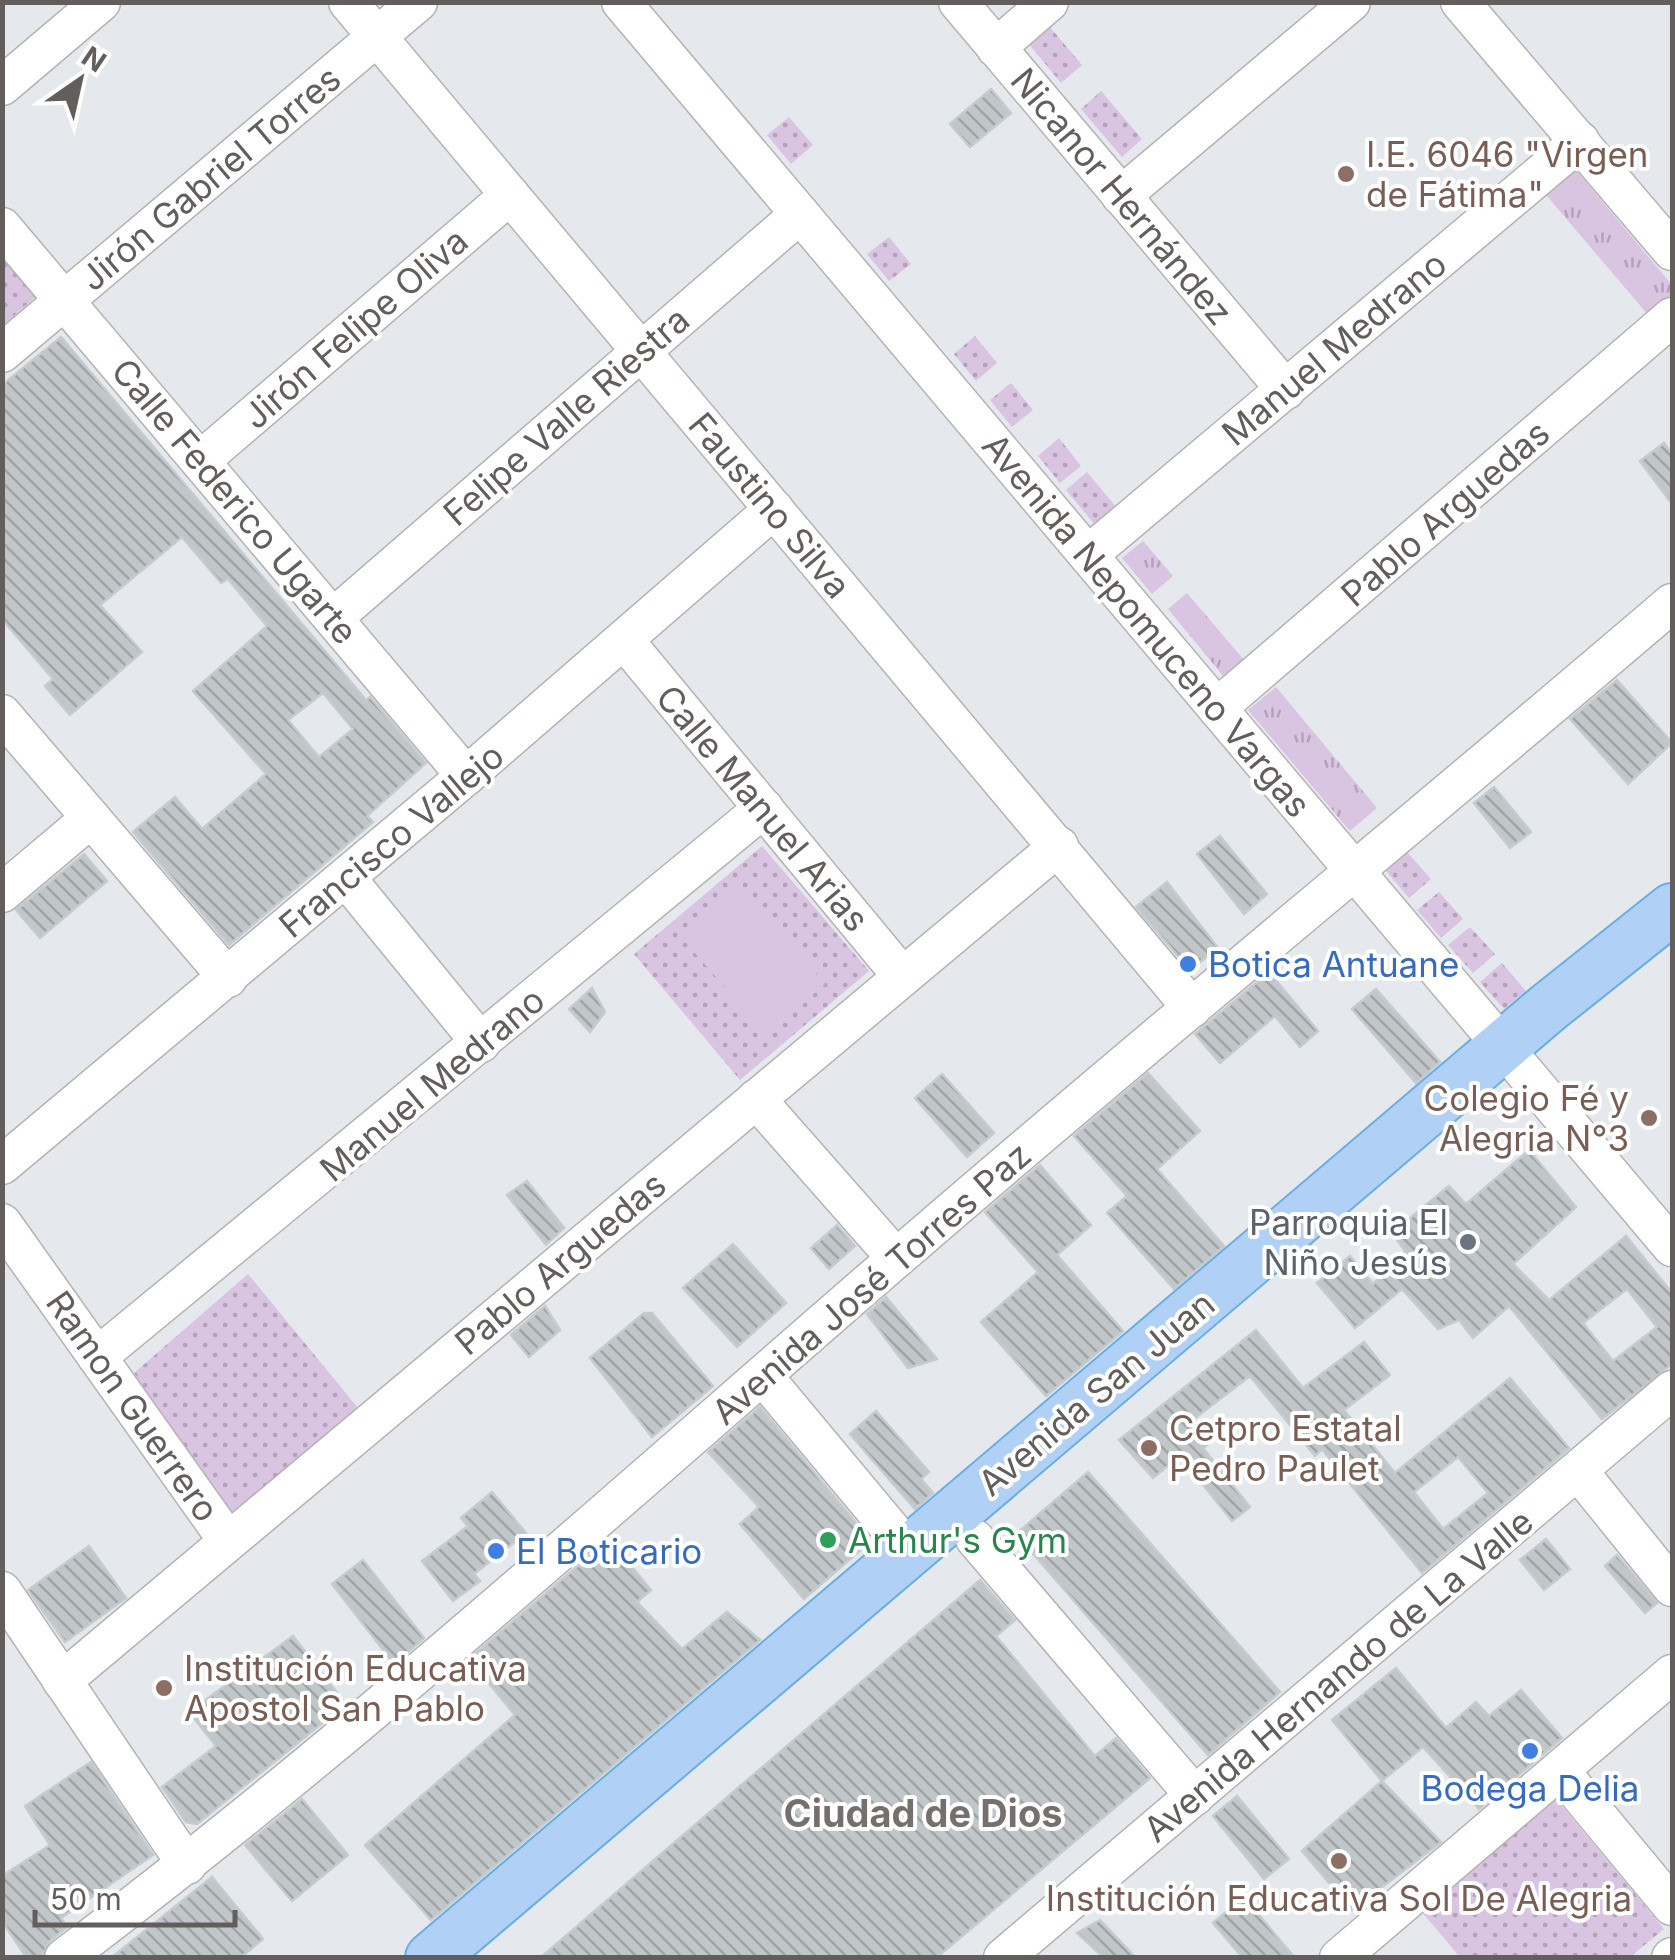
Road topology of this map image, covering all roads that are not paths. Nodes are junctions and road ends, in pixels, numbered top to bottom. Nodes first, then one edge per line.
1 (348, 2) edge
2 (418, 2) edge
3 (622, 2) edge
4 (958, 2) edge
5 (1050, 2) edge
6 (1351, 2) edge
7 (1460, 2) edge
8 (90, 6) edge
9 (377, 36) junction
10 (996, 48) junction
11 (2, 86) edge
12 (1580, 142) junction
13 (510, 195) junction
14 (1121, 196) junction
15 (800, 214) junction
16 (2, 227) edge
17 (1672, 251) edge
18 (65, 301) junction
19 (1672, 317) edge
20 (641, 351) junction
21 (2, 353) edge
22 (1286, 390) junction
23 (200, 460) junction
24 (774, 509) junction
25 (1088, 554) junction
26 (1672, 603) edge
27 (333, 618) junction
28 (624, 640) junction
29 (1218, 708) junction
30 (2, 714) edge
31 (466, 776) junction
32 (764, 808) junction
33 (92, 818) junction
34 (1059, 846) junction
35 (1356, 873) junction
36 (346, 878) junction
37 (2, 892) edge
38 (1672, 909) edge
39 (1672, 948) edge
40 (902, 976) junction
41 (228, 978) junction
42 (1192, 1008) junction
43 (481, 1043) junction
44 (1514, 1060) junction
45 (756, 1099) junction
46 (2, 1165) edge
47 (2, 1222) edge
48 (1672, 1247) edge
49 (896, 1258) junction
50 (98, 1357) junction
51 (763, 1376) junction
52 (1672, 1390) edge
53 (1579, 1472) junction
54 (975, 1539) junction
55 (228, 1541) junction
56 (910, 1551) junction
57 (1672, 1587) edge
58 (2, 1590) edge
59 (1672, 1674) edge
60 (62, 1681) junction
61 (1560, 1772) junction
62 (1194, 1796) junction
63 (187, 1865) junction
64 (1672, 1906) edge
65 (64, 1958) edge
66 (431, 1958) edge
67 (484, 1958) edge
68 (1003, 1958) edge
69 (1339, 1958) edge

1 - 9 street, Faustino Silva
2 - 9 street, Jirón Gabriel Torres
3 - 15 street, Avenida Nepomuceno Vargas
4 - 10 street, Nicanor Hernández
5 - 10 street
6 - 14 street
7 - 12 street
8 - 11 street
9 - 13 street, Faustino Silva
9 - 18 street, Jirón Gabriel Torres
10 - 14 street, Nicanor Hernández
12 - 17 street
12 - 22 street, Manuel Medrano
13 - 20 street, Faustino Silva
13 - 23 street, Jirón Felipe Oliva
14 - 22 street, Nicanor Hernández
15 - 20 street, Felipe Valle Riestra
15 - 25 street, Avenida Nepomuceno Vargas
16 - 18 street, Calle Federico Ugarte
18 - 21 street, Jirón Gabriel Torres
18 - 23 street, Calle Federico Ugarte
19 - 29 street, Pablo Arguedas
20 - 24 street, Faustino Silva
20 - 27 street, Felipe Valle Riestra
22 - 25 street, Manuel Medrano
23 - 27 street, Calle Federico Ugarte
24 - 28 street, Francisco Vallejo
24 - 34 street, Faustino Silva
25 - 29 street, Avenida Nepomuceno Vargas
26 - 35 street, Avenida José Torres Paz
27 - 31 street, Calle Federico Ugarte
28 - 31 street, Francisco Vallejo
28 - 32 street, Calle Manuel Arias
29 - 35 street, Avenida Nepomuceno Vargas
30 - 33 street
31 - 36 street, Francisco Vallejo
32 - 40 street, Calle Manuel Arias
32 - 43 street, Manuel Medrano
33 - 37 street
33 - 41 street
34 - 40 street, Pablo Arguedas
34 - 42 street, Faustino Silva
35 - 42 street, Avenida José Torres Paz
35 - 44 street, Avenida Nepomuceno Vargas
36 - 41 street, Francisco Vallejo
36 - 43 street
38 - 44 main road, Avenida San Juan
39 - 44 main road, Avenida San Juan
40 - 45 street, Pablo Arguedas
41 - 46 street, Francisco Vallejo
42 - 49 street, Avenida José Torres Paz
43 - 50 street, Manuel Medrano
44 - 48 street, Avenida Nepomuceno Vargas
44 - 54 main road, Avenida San Juan
44 - 56 main road, Avenida San Juan
45 - 49 street
45 - 55 street, Pablo Arguedas
47 - 50 street, Ramon Guerrero
49 - 51 street, Avenida José Torres Paz
50 - 55 street, Ramon Guerrero
51 - 56 street
51 - 63 street, Avenida José Torres Paz
52 - 53 street, Avenida Hernando de La Valle
53 - 57 street
53 - 62 street, Avenida Hernando de La Valle
54 - 62 street
54 - 67 main road, Avenida San Juan
55 - 60 street, Pablo Arguedas
56 - 66 main road, Avenida San Juan
58 - 60 street
59 - 61 street
60 - 63 street
61 - 64 street
61 - 69 street
62 - 68 street, Avenida Hernando de La Valle
63 - 65 street, Avenida José Torres Paz

